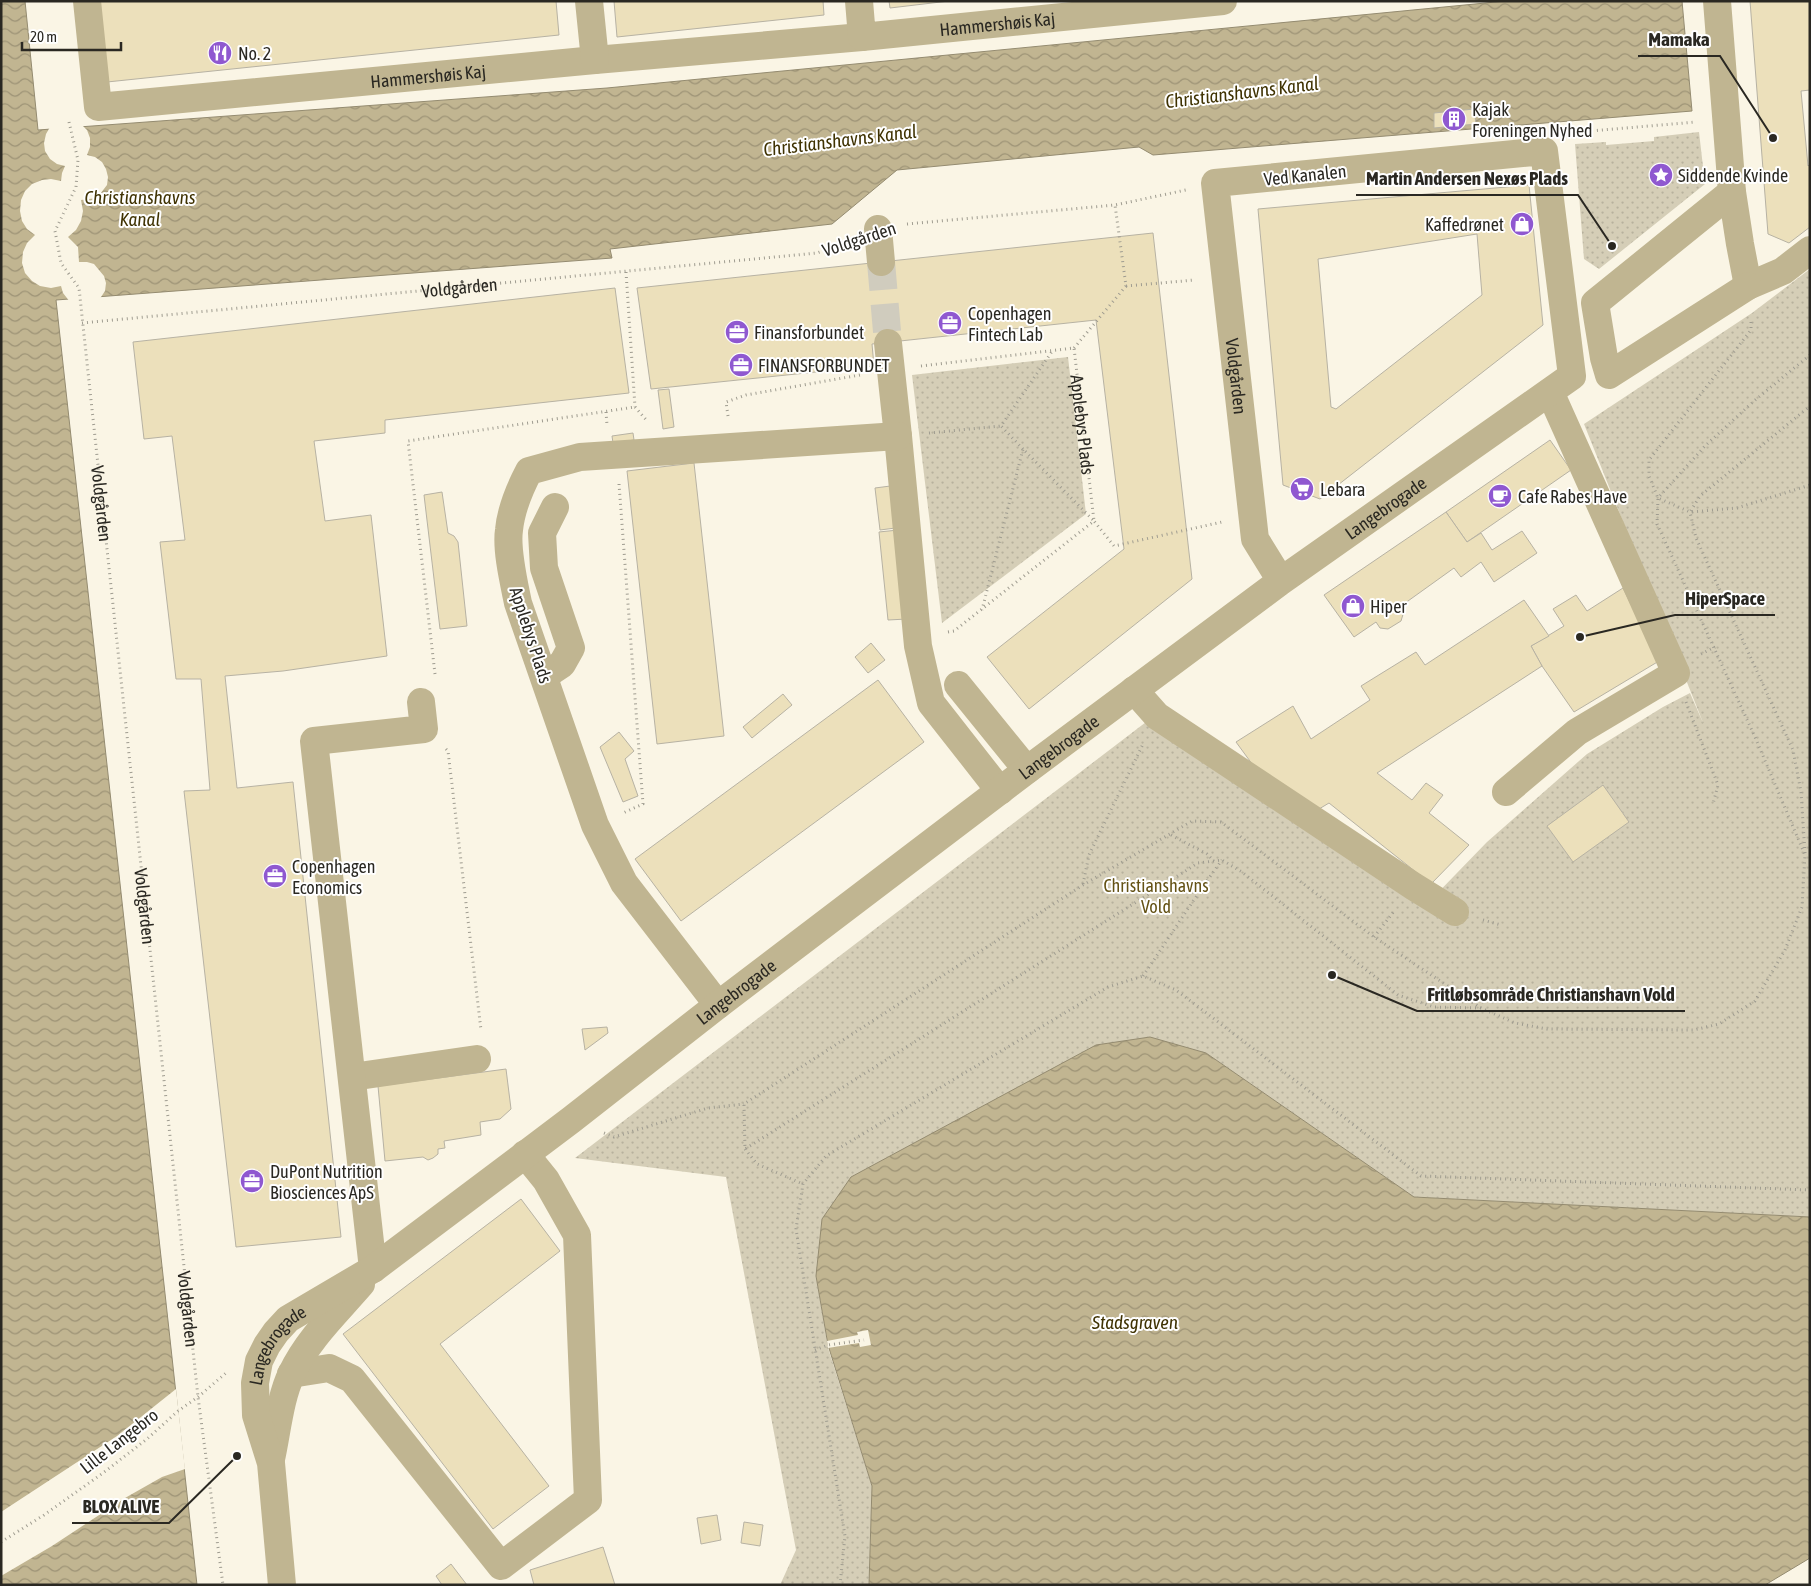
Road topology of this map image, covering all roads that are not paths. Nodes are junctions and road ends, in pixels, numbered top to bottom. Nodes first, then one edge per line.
1 (87, 1) edge
2 (589, 1) edge
3 (859, 1) edge
4 (1223, 1) edge
5 (1717, 1) edge
6 (862, 37) junction
7 (595, 60) junction
8 (1544, 151) joint
9 (1216, 184) joint
10 (1732, 192) junction
11 (878, 229) road end
12 (1810, 250) edge
13 (881, 262) tunnel mouth
14 (1748, 286) junction
15 (890, 356) tunnel mouth
16 (1550, 392) junction
17 (898, 436) junction
18 (554, 507) dead end
19 (1281, 581) junction
20 (544, 676) junction
21 (958, 685) dead end
22 (1134, 690) junction
23 (428, 691) road end
24 (1027, 770) junction
25 (1000, 790) junction
26 (1506, 792) dead end
27 (1455, 912) dead end
28 (718, 1005) junction
29 (477, 1060) road end
30 (352, 1077) junction
31 (525, 1154) junction
32 (373, 1269) junction
33 (291, 1374) junction
34 (271, 1463) junction
35 (282, 1585) edge

1 - 7 street, Hammershøis Kaj
2 - 7 street
3 - 6 street
4 - 6 street, Hammershøis Kaj
5 - 10 street
6 - 7 street, Hammershøis Kaj
8 - 9 street, Ved Kanalen
8 - 16 street, Langebrogade
9 - 19 street, Voldgården
10 - 14 street
10 - 14 street
11 - 13 street
12 - 14 street
15 - 17 street
16 - 19 street, Langebrogade
16 - 26 street
17 - 20 street, Applebys Plads
17 - 25 street
18 - 20 street
19 - 22 street, Langebrogade
20 - 28 street, Applebys Plads
21 - 24 street
22 - 24 street, Langebrogade
22 - 27 street
23 - 30 street
24 - 25 street, Langebrogade
25 - 28 street, Langebrogade
28 - 31 street, Langebrogade
29 - 30 street
30 - 32 street
31 - 32 street, Langebrogade
31 - 33 street
32 - 33 street, Langebrogade
32 - 34 street, Langebrogade
33 - 34 street, Langebrogade
34 - 35 street, Langebrogade

